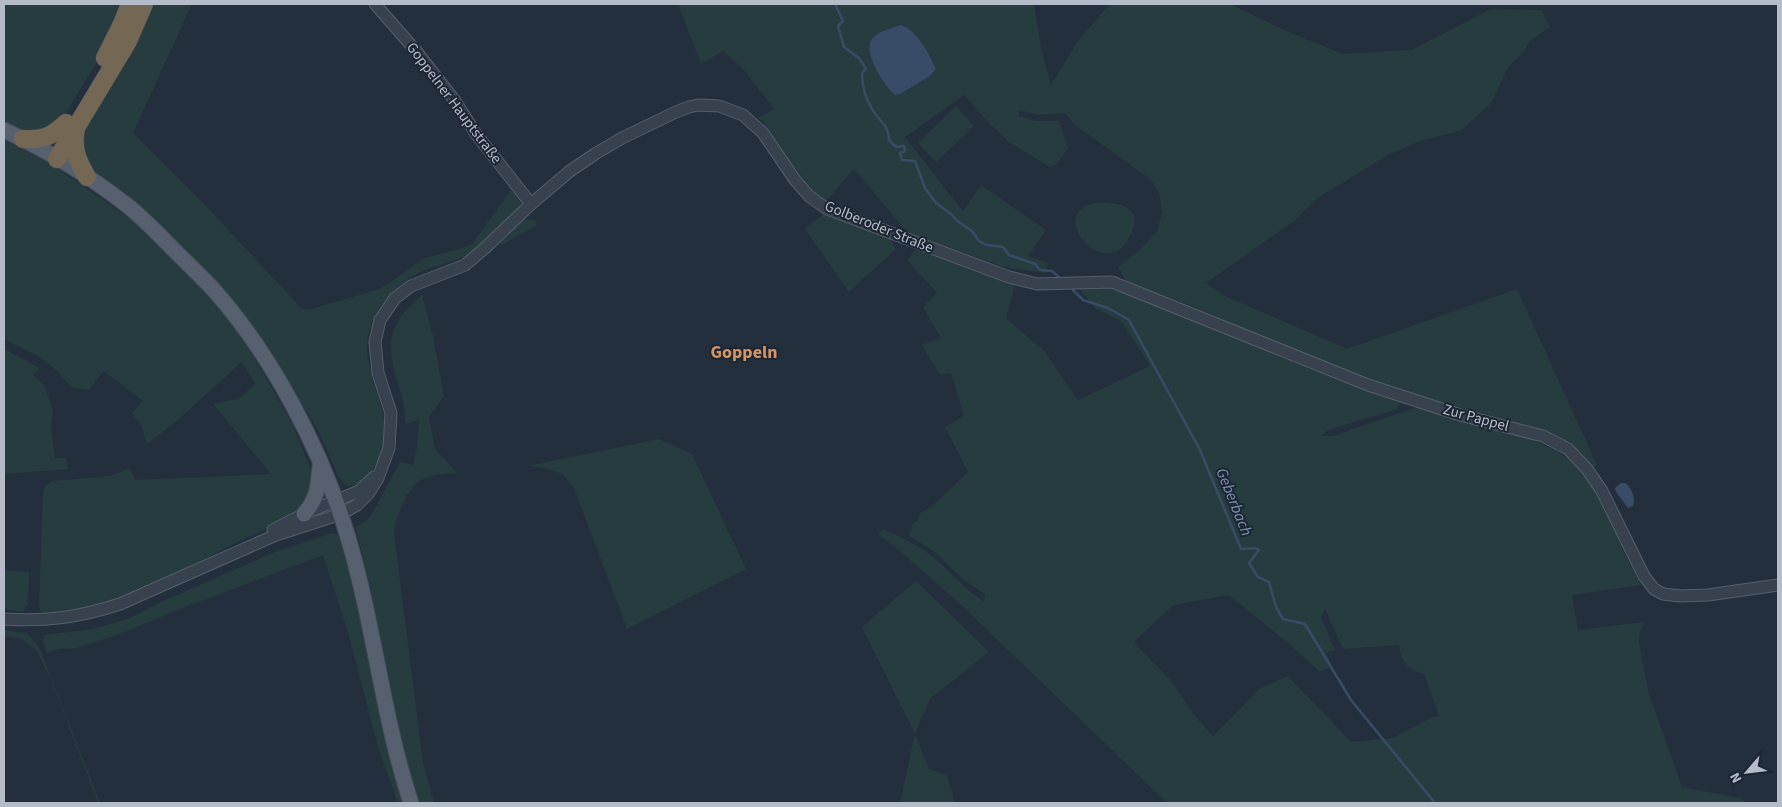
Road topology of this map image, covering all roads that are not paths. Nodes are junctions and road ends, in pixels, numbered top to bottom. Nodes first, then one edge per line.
1 (130, 4) edge
2 (144, 4) edge
3 (375, 4) edge
4 (72, 123) junction
5 (4, 130) edge
6 (23, 139) junction
7 (53, 156) junction
8 (87, 177) junction
9 (531, 204) junction
10 (1112, 282) joint
11 (320, 464) junction
12 (338, 507) junction
13 (304, 514) junction
14 (186, 576) junction
15 (1778, 585) edge
16 (4, 619) edge
17 (411, 803) edge

1 - 4 highway
2 - 4 highway
3 - 9 street, Goppelner Hauptstraße
4 - 6 highway
4 - 7 highway
4 - 8 highway
5 - 6 main road
6 - 7 main road
7 - 8 main road
8 - 11 main road
9 - 10 street, Golberoder Straße
9 - 12 street, Golberoder Straße
10 - 15 street, Zur Pappel
11 - 12 main road
11 - 13 main road
12 - 13 street
12 - 14 street
12 - 17 main road
13 - 14 street
14 - 16 street

